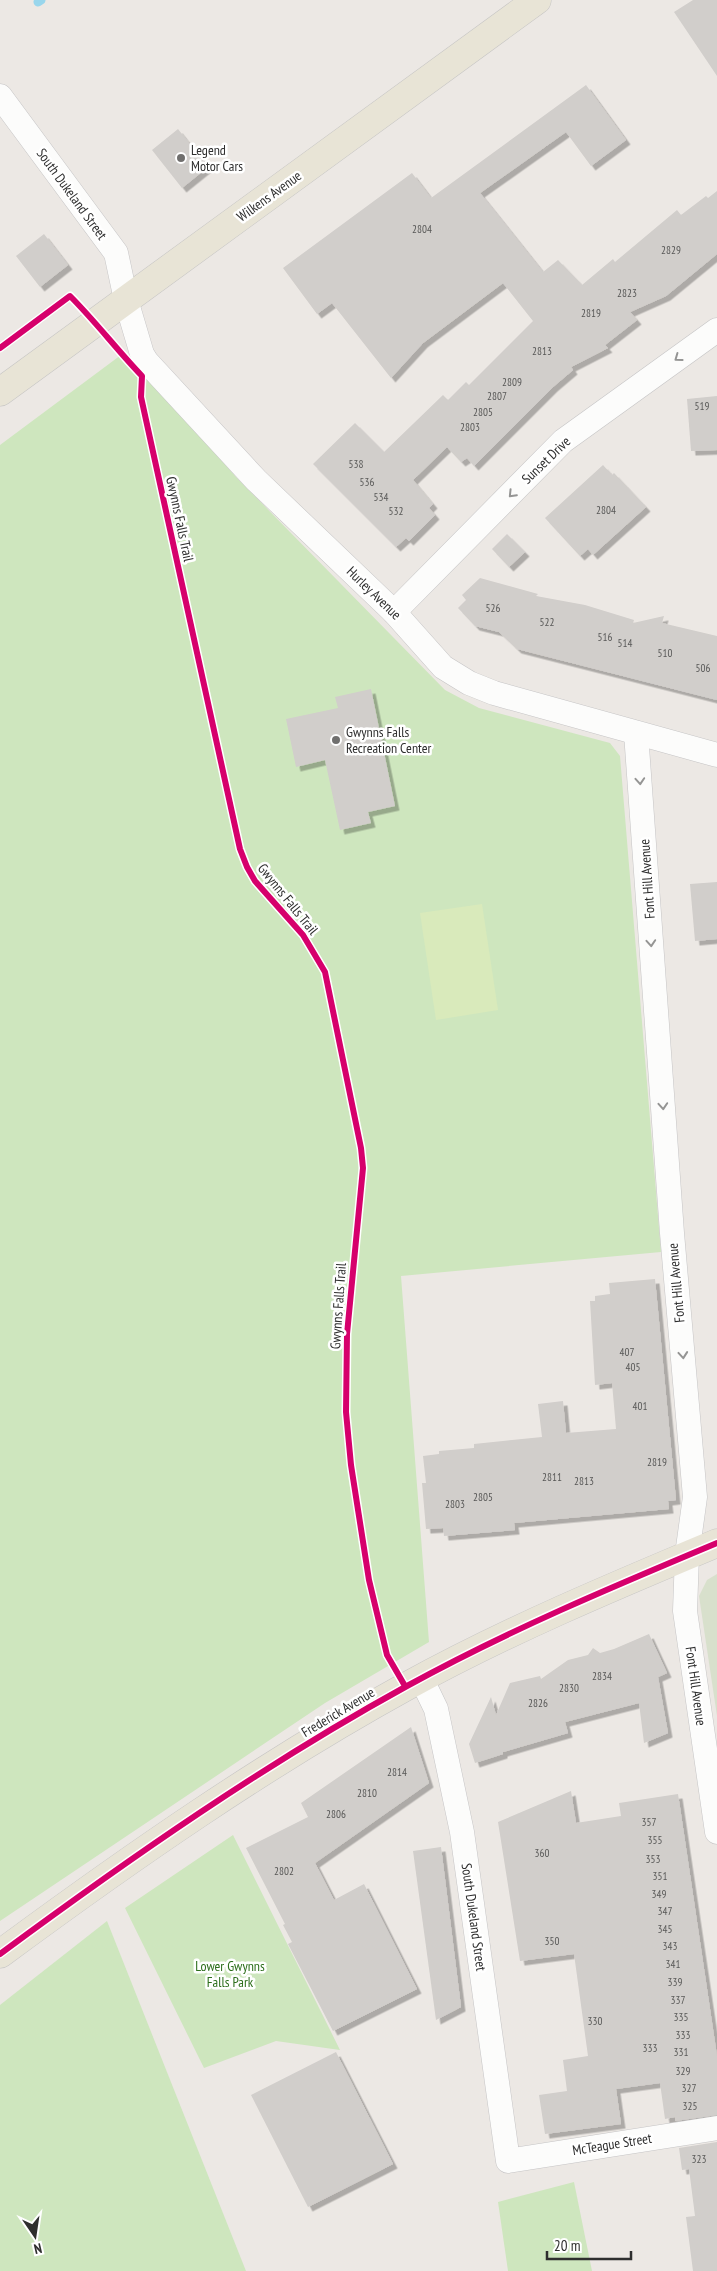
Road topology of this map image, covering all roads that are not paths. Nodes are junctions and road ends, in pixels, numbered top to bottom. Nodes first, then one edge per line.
1 (537, 0) edge
2 (0, 96) edge
3 (126, 300) junction
4 (717, 330) edge
5 (0, 392) edge
6 (394, 612) junction
7 (636, 733) junction
8 (717, 754) edge
9 (717, 1543) edge
10 (687, 1556) junction
11 (421, 1678) junction
12 (717, 1832) edge
13 (0, 1954) edge
14 (717, 2128) edge
15 (508, 2161) joint

1 - 3 main road, Wilkens Avenue
2 - 3 street, South Dukeland Street
3 - 5 main road, Wilkens Avenue
3 - 6 street, Hurley Avenue
4 -> 6 street, Sunset Drive
6 - 7 street, Hurley Avenue
7 - 8 street, Hurley Avenue
7 -> 10 street, Font Hill Avenue
9 - 10 main road, Frederick Avenue
10 - 11 main road, Frederick Avenue
10 - 12 street, Font Hill Avenue
11 - 13 main road, Frederick Avenue
11 - 15 street, South Dukeland Street
14 - 15 street, McTeague Street

